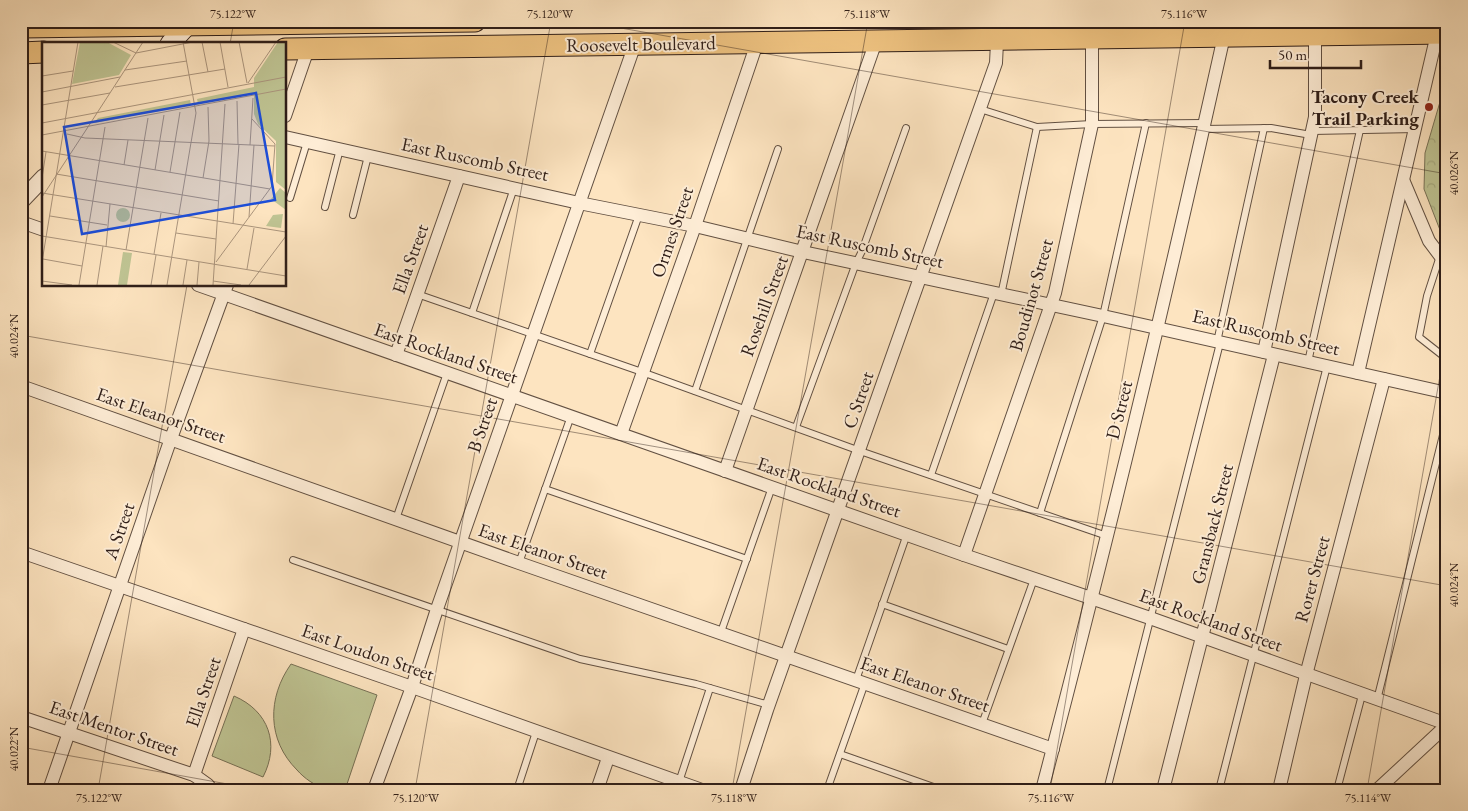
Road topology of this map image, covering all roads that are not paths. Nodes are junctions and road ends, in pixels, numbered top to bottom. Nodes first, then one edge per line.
1 (475, 21) edge
2 (189, 23) edge
3 (21, 27) edge
4 (998, 30) edge
5 (1442, 34) edge
6 (1315, 35) junction
7 (1224, 36) junction
8 (1092, 38) junction
9 (876, 41) junction
10 (172, 42) edge
11 (757, 43) junction
12 (634, 44) junction
13 (286, 49) edge
14 (308, 49) junction
15 (42, 52) edge
16 (21, 54) edge
17 (42, 61) edge
18 (980, 108) junction
19 (286, 113) edge
20 (1146, 123) junction
21 (1092, 124) junction
22 (1204, 126) junction
23 (1037, 127) junction
24 (906, 128) dead end
25 (1264, 128) junction
26 (1416, 129) junction
27 (1360, 130) junction
28 (1312, 133) junction
29 (286, 137) edge
30 (307, 142) junction
31 (778, 148) dead end
32 (340, 149) junction
33 (368, 156) junction
34 (459, 176) junction
35 (42, 179) edge
36 (1404, 182) junction
37 (514, 188) junction
38 (290, 198) dead end
39 (21, 201) edge
40 (579, 202) junction
41 (325, 207) dead end
42 (353, 215) dead end
43 (639, 215) junction
44 (21, 222) edge
45 (695, 226) junction
46 (42, 229) edge
47 (747, 238) junction
48 (803, 252) junction
49 (1443, 261) edge
50 (856, 263) junction
51 (921, 277) junction
52 (203, 286) edge
53 (225, 290) edge
54 (417, 294) junction
55 (997, 294) junction
56 (1051, 305) junction
57 (472, 313) junction
58 (1103, 316) junction
59 (1158, 329) junction
60 (534, 334) junction
61 (1219, 342) junction
62 (1269, 353) junction
63 (590, 354) junction
64 (396, 355) junction
65 (1447, 358) edge
66 (1308, 362) junction
67 (1327, 366) junction
68 (642, 372) junction
69 (447, 373) junction
70 (1358, 373) junction
71 (1384, 379) junction
72 (21, 386) edge
73 (695, 391) junction
74 (1447, 393) edge
75 (512, 396) junction
76 (746, 409) junction
77 (571, 416) junction
78 (1447, 419) edge
79 (796, 427) junction
80 (622, 434) junction
81 (171, 438) junction
82 (860, 450) junction
83 (725, 471) junction
84 (931, 475) junction
85 (772, 487) junction
86 (544, 489) junction
87 (985, 494) junction
88 (839, 510) junction
89 (1040, 513) junction
90 (396, 518) junction
91 (906, 534) junction
92 (1107, 536) junction
93 (461, 542) junction
94 (21, 552) edge
95 (964, 555) junction
96 (747, 559) junction
97 (293, 560) dead end
98 (519, 562) junction
99 (1034, 579) junction
100 (119, 586) junction
101 (1091, 597) junction
102 (882, 604) junction
103 (437, 609) junction
104 (1150, 618) junction
105 (244, 629) junction
106 (721, 632) junction
107 (1202, 637) junction
108 (1008, 649) junction
109 (788, 656) junction
110 (1254, 656) junction
111 (1306, 675) junction
112 (860, 681) junction
113 (412, 687) junction
114 (710, 688) junction
115 (1362, 694) junction
116 (1377, 700) junction
117 (769, 705) junction
118 (21, 717) edge
119 (982, 724) junction
120 (1447, 725) edge
121 (536, 732) junction
122 (70, 733) junction
123 (1053, 749) junction
124 (840, 754) junction
125 (608, 758) junction
126 (194, 776) junction
127 (672, 784) edge
128 (49, 790) edge
129 (206, 790) edge
130 (374, 790) edge
131 (517, 790) edge
132 (596, 790) edge
133 (702, 790) edge
134 (741, 790) edge
135 (827, 790) edge
136 (942, 790) edge
137 (1042, 790) edge
138 (1107, 790) edge
139 (1163, 790) edge
140 (1220, 790) edge
141 (1279, 790) edge
142 (1337, 790) edge
143 (1377, 790) edge

1 - 2 highway
2 - 3 highway
2 - 10 main road
4 - 8 highway, Roosevelt Boulevard
4 - 9 highway, Roosevelt Boulevard
4 - 18 street, C Street
5 - 6 highway, Roosevelt Boulevard
5 - 26 street
6 - 7 highway, Roosevelt Boulevard
6 - 28 street, Gransback Street
7 - 8 highway, Roosevelt Boulevard
7 - 22 street, D Street
8 - 21 street, Boudinot Street
9 - 11 highway, Roosevelt Boulevard
9 - 48 street, Rosehill Street
11 - 12 highway, Roosevelt Boulevard
11 - 45 street, Ormes Street
12 - 14 highway, Roosevelt Boulevard
12 - 40 street, B Street
13 - 14 highway, Roosevelt Boulevard
14 - 19 street
15 - 16 highway
16 - 17 street
18 - 23 lane
18 - 51 street, C Street
20 - 21 lane
20 - 22 lane
20 - 58 lane
21 - 23 lane
21 - 56 street, Boudinot Street
22 - 25 lane
22 - 59 street, D Street
23 - 55 lane
24 - 50 lane
25 - 28 lane
25 - 61 lane
26 - 27 lane
26 - 36 street
27 - 28 lane
27 - 66 lane
28 - 62 street, Gransback Street
29 - 30 street, East Ruscomb Street
30 - 32 street, East Ruscomb Street
30 - 38 lane
31 - 47 lane
32 - 33 street, East Ruscomb Street
32 - 41 lane
33 - 34 street, East Ruscomb Street
33 - 42 lane
34 - 37 street, East Ruscomb Street
34 - 54 street, Ella Street
35 - 39 street
36 - 49 street
36 - 70 street
37 - 40 street, East Ruscomb Street
37 - 57 lane
40 - 43 street, East Ruscomb Street
40 - 60 street, B Street
43 - 45 street, East Ruscomb Street
43 - 63 lane
44 - 46 street
45 - 47 street, East Ruscomb Street
45 - 68 street, Ormes Street
47 - 48 street, East Ruscomb Street
47 - 73 lane
48 - 50 street, East Ruscomb Street
48 - 76 street, Rosehill Street
49 - 65 lane
50 - 51 street, East Ruscomb Street
50 - 79 lane
51 - 55 street, East Ruscomb Street
51 - 82 street, C Street
52 - 53 street, East Rockland Street
53 - 64 street, East Rockland Street
53 - 81 street, A Street
54 - 57 lane
54 - 64 street, Ella Street
55 - 56 street, East Ruscomb Street
55 - 84 lane
56 - 58 street, East Ruscomb Street
56 - 87 street, Boudinot Street
57 - 60 lane
58 - 59 street, East Ruscomb Street
58 - 89 lane
59 - 61 street, East Ruscomb Street
59 - 92 street, D Street
60 - 63 lane
60 - 75 street, B Street
61 - 62 street, East Ruscomb Street
61 - 104 lane
62 - 66 street, East Ruscomb Street
62 - 107 street, Gransback Street
63 - 68 lane
64 - 69 street, East Rockland Street
66 - 67 street, East Ruscomb Street
67 - 70 street, East Ruscomb Street
67 - 110 lane
68 - 73 lane
68 - 80 street, Ormes Street
69 - 75 street, East Rockland Street
69 - 90 lane
70 - 71 street, East Ruscomb Street
71 - 74 street, East Ruscomb Street
71 - 111 street, Rorer Street
72 - 81 street, East Eleanor Street
73 - 76 lane
75 - 77 street, East Rockland Street
75 - 93 street, B Street
76 - 79 lane
76 - 83 street, Rosehill Street
77 - 80 street, East Rockland Street
77 - 86 lane
78 - 116 lane
79 - 82 lane
80 - 83 street, East Rockland Street
81 - 90 street, East Eleanor Street
81 - 100 street, A Street
82 - 84 lane
82 - 88 street, C Street
83 - 85 street, East Rockland Street
84 - 87 lane
85 - 88 street, East Rockland Street
85 - 96 lane
86 - 96 lane
86 - 98 lane
87 - 89 lane
87 - 95 street, Boudinot Street
88 - 91 street, East Rockland Street
88 - 109 street, C Street
89 - 92 lane
90 - 93 street, East Eleanor Street
91 - 95 street, East Rockland Street
91 - 102 lane
92 - 101 street, D Street
93 - 98 street, East Eleanor Street
93 - 103 street, B Street
94 - 100 street, East Loudon Street
95 - 99 street, East Rockland Street
96 - 106 lane
97 - 103 lane
98 - 106 street, East Eleanor Street
99 - 101 street, East Rockland Street
99 - 108 lane
100 - 105 street, East Loudon Street
100 - 122 street, A Street
101 - 104 street, East Rockland Street
101 - 123 street, D Street
102 - 108 lane
102 - 112 lane
103 - 113 street, B Street
103 - 114 lane
104 - 107 street, East Rockland Street
104 - 138 lane
105 - 113 street, East Loudon Street
105 - 126 street, Ella Street
106 - 109 street, East Eleanor Street
107 - 110 street, East Rockland Street
107 - 139 street, Gransback Street
108 - 119 lane
109 - 112 street, East Eleanor Street
109 - 117 street, C Street
110 - 111 street, East Rockland Street
110 - 140 lane
111 - 115 street, East Rockland Street
111 - 141 street, Rorer Street
112 - 119 street, East Eleanor Street
112 - 124 lane
113 - 121 street, East Loudon Street
113 - 130 street, B Street
114 - 117 lane
114 - 127 lane
115 - 116 street, East Rockland Street
115 - 142 lane
116 - 120 street, East Rockland Street
117 - 134 street, C Street
118 - 122 street, East Mentor Street
119 - 123 street, East Eleanor Street
120 - 143 street
121 - 125 street, East Loudon Street
121 - 131 lane
122 - 126 street, East Mentor Street
122 - 128 street, A Street
123 - 137 street, D Street
124 - 135 lane
124 - 136 lane
125 - 127 street, East Loudon Street
125 - 132 street
126 - 129 street
127 - 133 street, East Loudon Street

